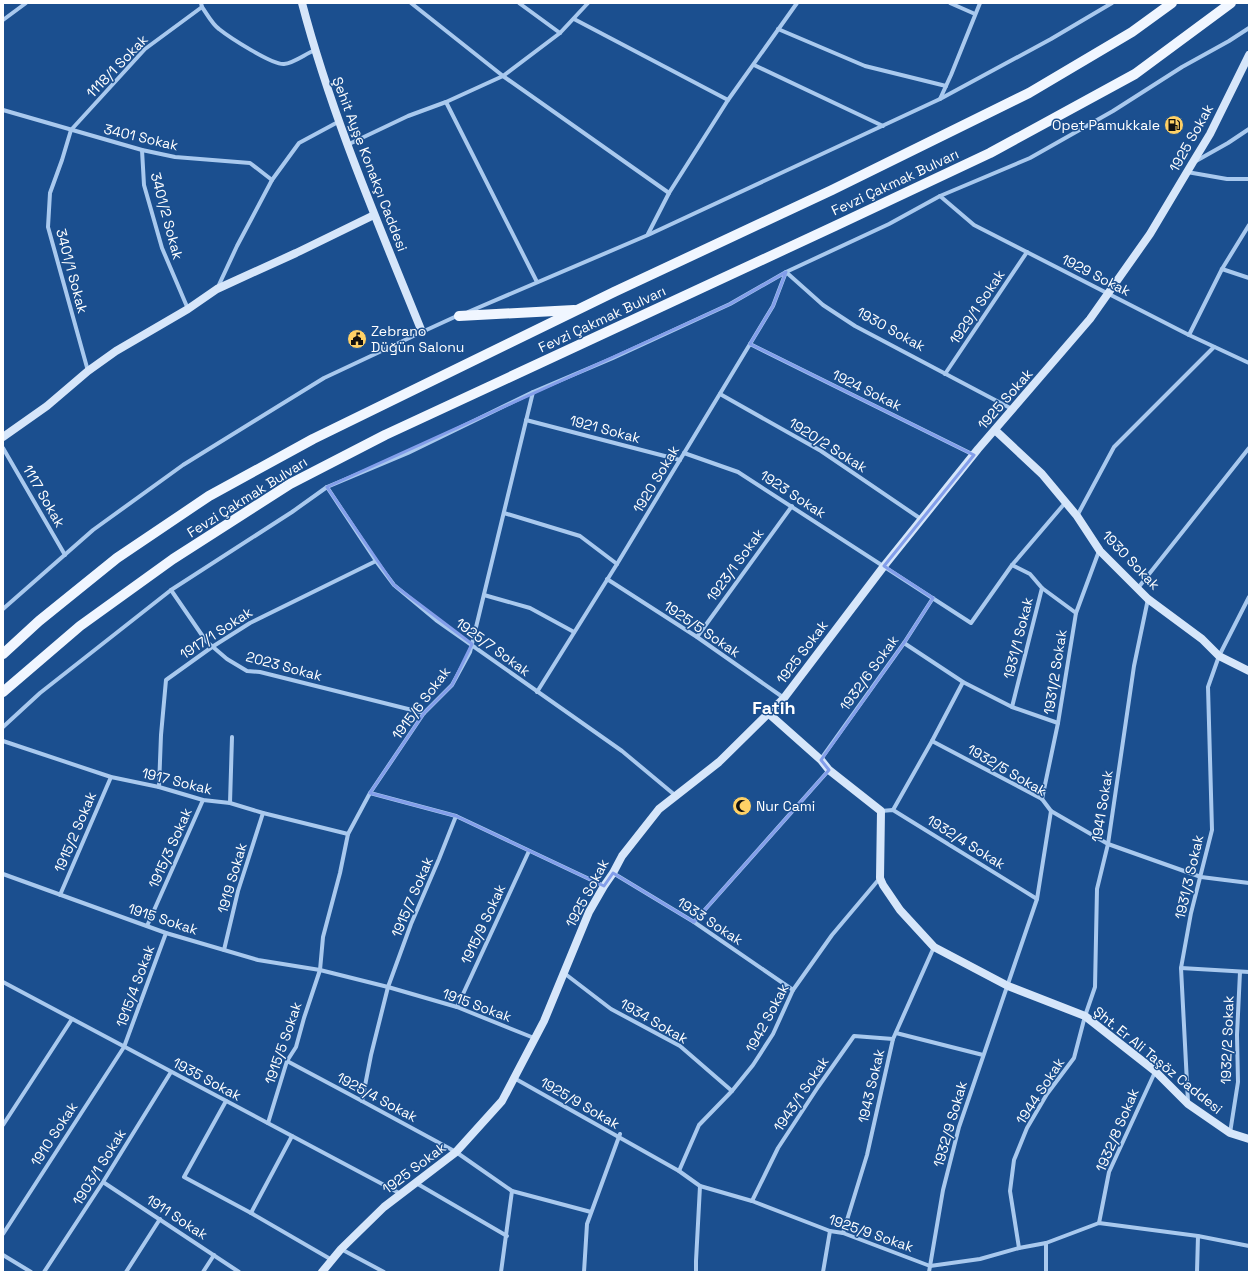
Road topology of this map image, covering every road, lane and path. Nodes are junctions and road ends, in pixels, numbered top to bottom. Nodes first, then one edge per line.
1 (26, 3) edge
2 (302, 3) edge
3 (412, 3) edge
4 (519, 3) edge
5 (588, 3) edge
6 (797, 3) edge
7 (950, 3) edge
8 (980, 3) edge
9 (1112, 3) edge
10 (1172, 3) edge
11 (1232, 3) edge
12 (202, 5) edge
13 (975, 14) junction
14 (574, 19) junction
15 (3, 20) edge
16 (1249, 28) edge
17 (778, 30) junction
18 (560, 33) junction
19 (314, 50) junction
20 (1249, 54) edge
21 (754, 64) junction
22 (503, 76) junction
23 (946, 86) junction
24 (940, 99) junction
25 (728, 100) junction
26 (446, 102) junction
27 (3, 110) edge
28 (338, 122) junction
29 (883, 126) junction
30 (1249, 129) edge
31 (71, 130) junction
32 (347, 145) junction
33 (142, 150) junction
34 (1193, 162) junction
35 (1187, 172) junction
36 (1249, 179) edge
37 (272, 180) junction
38 (668, 193) junction
39 (940, 196) junction
40 (374, 215) junction
41 (1249, 225) edge
42 (648, 235) junction
43 (1027, 252) junction
44 (1222, 269) junction
45 (786, 272) junction
46 (1249, 278) edge
47 (537, 282) junction
48 (217, 289) junction
49 (1108, 293) junction
50 (188, 309) junction
51 (578, 309) junction
52 (459, 316) junction
53 (422, 332) junction
54 (1189, 335) junction
55 (750, 344) junction
56 (1214, 347) junction
57 (1249, 363) edge
58 (88, 371) junction
59 (945, 374) junction
60 (533, 392) junction
61 (720, 394) junction
62 (1013, 409) junction
63 (526, 420) junction
64 (995, 430) junction
65 (3, 437) edge
66 (3, 448) edge
67 (1249, 448) edge
68 (684, 453) junction
69 (974, 455) junction
70 (680, 460) junction
71 (327, 487) junction
72 (1065, 503) junction
73 (792, 506) junction
74 (504, 513) junction
75 (1077, 516) junction
76 (922, 519) junction
77 (1100, 551) junction
78 (65, 555) junction
79 (376, 561) junction
80 (617, 564) junction
81 (1012, 564) junction
82 (884, 566) junction
83 (607, 579) junction
84 (1042, 588) junction
85 (1138, 588) junction
86 (171, 590) junction
87 (484, 595) junction
88 (933, 598) junction
89 (1148, 599) junction
90 (1249, 599) edge
91 (3, 609) edge
92 (1076, 613) junction
93 (574, 632) junction
94 (697, 637) junction
95 (904, 643) junction
96 (472, 644) junction
97 (212, 647) junction
98 (3, 654) edge
99 (1219, 656) junction
100 (1249, 671) edge
101 (963, 682) junction
102 (3, 692) edge
103 (538, 692) junction
104 (784, 698) junction
105 (1012, 707) junction
106 (424, 713) junction
107 (768, 713) junction
108 (1058, 723) junction
109 (3, 727) edge
110 (232, 737) dead end
111 (3, 741) edge
112 (932, 741) junction
113 (820, 760) junction
114 (829, 770) junction
115 (110, 777) junction
116 (159, 787) junction
117 (370, 793) junction
118 (676, 796) junction
119 (1042, 799) junction
120 (203, 800) junction
121 (230, 803) junction
122 (893, 810) junction
123 (881, 811) junction
124 (1051, 811) junction
125 (264, 813) junction
126 (456, 816) junction
127 (348, 834) junction
128 (1108, 844) junction
129 (529, 851) junction
130 (3, 874) edge
131 (613, 874) junction
132 (1201, 877) junction
133 (880, 878) junction
134 (1249, 883) edge
135 (604, 886) junction
136 (60, 895) junction
137 (1037, 899) junction
138 (694, 922) junction
139 (147, 926) junction
140 (166, 933) junction
141 (934, 947) junction
142 (224, 950) junction
143 (1181, 968) junction
144 (320, 970) junction
145 (564, 972) junction
146 (1240, 972) junction
147 (1249, 972) edge
148 (3, 982) edge
149 (1008, 986) junction
150 (388, 987) junction
151 (793, 990) junction
152 (457, 1007) junction
153 (1085, 1016) junction
154 (72, 1019) junction
155 (896, 1033) junction
156 (535, 1039) junction
157 (893, 1039) junction
158 (124, 1047) junction
159 (983, 1055) junction
160 (287, 1061) junction
161 (1155, 1071) junction
162 (171, 1072) junction
163 (514, 1078) junction
164 (732, 1092) junction
165 (226, 1101) junction
166 (362, 1101) junction
167 (1188, 1104) junction
168 (268, 1123) junction
169 (3, 1125) edge
170 (1230, 1133) junction
171 (292, 1136) junction
172 (619, 1136) junction
173 (1249, 1139) edge
174 (456, 1152) junction
175 (679, 1171) junction
176 (103, 1182) junction
177 (416, 1183) junction
178 (700, 1186) junction
179 (512, 1191) junction
180 (401, 1194) junction
181 (752, 1201) junction
182 (591, 1212) junction
183 (251, 1213) junction
184 (160, 1219) junction
185 (1099, 1223) junction
186 (830, 1231) junction
187 (843, 1233) junction
188 (3, 1234) edge
189 (507, 1236) junction
190 (1198, 1236) junction
191 (1046, 1243) junction
192 (1249, 1246) edge
193 (1019, 1248) junction
194 (341, 1249) junction
195 (3, 1255) edge
196 (214, 1255) junction
197 (332, 1260) junction
198 (930, 1266) junction
199 (31, 1272) edge
200 (44, 1272) edge
201 (126, 1272) edge
202 (203, 1272) edge
203 (238, 1272) edge
204 (322, 1272) edge
205 (384, 1272) edge
206 (501, 1272) edge
207 (584, 1272) edge
208 (696, 1272) edge
209 (823, 1272) edge
210 (929, 1272) edge
211 (1046, 1272) edge
212 (1197, 1272) edge

1 - 15 street
2 - 19 street, Şehit Ayşe Konakçı Caddesi
3 - 22 street
4 - 18 street
5 - 14 street
6 - 17 street
7 - 13 street
8 - 13 street
9 - 24 street
10 - 51 main road, Fevzi Çakmak Bulvarı
11 - 102 main road, Fevzi Çakmak Bulvarı
12 - 19 street
12 - 31 street, 1118/1 Sokak
13 - 23 street
14 - 18 street
14 - 25 street
16 - 39 street
17 - 21 street
17 - 23 street
18 - 22 street
19 - 28 street, Şehit Ayşe Konakçı Caddesi
20 - 34 street, 1925 Sokak
21 - 25 street
21 - 29 street
22 - 26 street
22 - 38 street
23 - 24 street
24 - 29 street
25 - 38 street
26 - 32 street
26 - 47 street
27 - 31 street, 3401 Sokak
28 - 32 street, Şehit Ayşe Konakçı Caddesi
28 - 37 street
29 - 42 street
30 - 34 street
31 - 33 street, 3401 Sokak
31 - 58 street, 3401/1 Sokak
32 - 40 street, Şehit Ayşe Konakçı Caddesi
33 - 37 street, 3401 Sokak
33 - 50 street, 3401/2 Sokak
34 - 35 street, 1925 Sokak
35 - 36 street
35 - 49 street, 1925 Sokak
37 - 48 street
38 - 42 street
39 - 43 street, 1929 Sokak
39 - 45 street
40 - 48 street
40 - 53 street, Şehit Ayşe Konakçı Caddesi
41 - 44 street
42 - 47 street
43 - 49 street, 1929 Sokak
43 - 59 street, 1929/1 Sokak
44 - 46 street
44 - 54 street
45 - 55 street, 1920 Sokak
45 - 59 street, 1930 Sokak
45 - 60 street
47 - 52 street
48 - 50 street
49 - 54 street, 1929 Sokak
49 - 62 street, 1925 Sokak
50 - 58 street
51 - 52 main road
51 - 98 main road, Fevzi Çakmak Bulvarı
52 - 53 street
53 - 78 street
54 - 56 street, 1929 Sokak
55 - 61 street, 1920 Sokak
55 - 69 street, 1924 Sokak
56 - 57 street, 1929 Sokak
56 - 75 street
58 - 65 street
59 - 62 street, 1930 Sokak
60 - 63 street, 1915/6 Sokak
60 - 71 street
61 - 68 street, 1920 Sokak
61 - 76 street, 1920/2 Sokak
62 - 64 street, 1925 Sokak
63 - 70 street, 1921 Sokak
63 - 74 street, 1915/6 Sokak
64 - 69 street, 1925 Sokak
64 - 72 street, 1930 Sokak
66 - 78 street, 1117 Sokak
67 - 85 street
68 - 70 street, 1920 Sokak
68 - 73 street, 1923 Sokak
69 - 76 street, 1925 Sokak
70 - 80 street, 1920 Sokak
71 - 79 street, 1925/7 Sokak
71 - 86 street
72 - 75 street, 1930 Sokak
72 - 81 street
73 - 82 street, 1923 Sokak
73 - 94 street, 1923/1 Sokak
74 - 80 street
74 - 87 street, 1915/6 Sokak
75 - 77 street, 1930 Sokak
76 - 82 street, 1925 Sokak
77 - 85 street, 1930 Sokak
77 - 92 street, 1931/2 Sokak
78 - 91 street
79 - 96 street, 1925/7 Sokak
79 - 97 street, 1917/1 Sokak
80 - 83 street, 1920 Sokak
81 - 84 street, 1931/1 Sokak
81 - 88 street, 1923 Sokak
82 - 88 street, 1923 Sokak
82 - 104 street, 1925 Sokak
83 - 93 street, 1920 Sokak
83 - 94 street, 1925/5 Sokak
84 - 92 street
84 - 105 street, 1931/1 Sokak
85 - 89 street, 1930 Sokak
86 - 97 street, 2023 Sokak
86 - 109 street
87 - 93 street
87 - 96 street, 1915/6 Sokak
88 - 95 street, 1932/6 Sokak
89 - 99 street, 1930 Sokak
89 - 128 street, 1941 Sokak
90 - 99 street, 1931/3 Sokak
92 - 108 street, 1931/2 Sokak
93 - 103 street, 1920 Sokak
94 - 104 street, 1925/5 Sokak
95 - 101 street
95 - 113 street, 1932/6 Sokak
96 - 103 street, 1925/7 Sokak
96 - 106 street, 1915/6 Sokak
97 - 106 street, 2023 Sokak
97 - 116 street, 1917/1 Sokak
99 - 100 street, 1930 Sokak
99 - 132 street, 1931/3 Sokak
101 - 105 street
101 - 112 street
103 - 118 street, 1925/7 Sokak
104 - 107 street, 1925 Sokak
105 - 108 street
106 - 117 street, 1915/6 Sokak
107 - 113 street
107 - 118 street, 1925 Sokak
108 - 119 street, 1931/2 Sokak
110 - 121 street
111 - 115 street, 1917 Sokak
112 - 119 street, 1932/5 Sokak
112 - 122 street
113 - 114 street
114 - 123 street
114 - 138 street
115 - 116 street, 1917 Sokak
115 - 136 street, 1915/2 Sokak
116 - 120 street, 1917 Sokak
117 - 126 street
117 - 127 street, 1915/6 Sokak
118 - 131 street, 1925 Sokak
119 - 124 street, 1932/5 Sokak
120 - 121 street, 1917 Sokak
120 - 139 street, 1915/3 Sokak
121 - 125 street, 1917 Sokak
122 - 123 street
122 - 137 street, 1932/4 Sokak
123 - 133 street
124 - 128 street, 1932/5 Sokak
124 - 137 street
125 - 127 street, 1917 Sokak
125 - 142 street, 1919 Sokak
126 - 129 street
126 - 150 street, 1915/7 Sokak
127 - 144 street, 1915/6 Sokak
128 - 132 street, 1932/5 Sokak
128 - 153 street, 1941 Sokak
129 - 135 street
129 - 152 street, 1915/9 Sokak
130 - 136 street, 1915 Sokak
131 - 135 street, 1925 Sokak
131 - 138 street, 1933 Sokak
132 - 134 street, 1932/5 Sokak
132 - 143 street, 1931/3 Sokak
133 - 141 street, Şht. Er Ali Taşöz Caddesi
133 - 151 street, 1942 Sokak
135 - 145 street, 1925 Sokak
136 - 139 street, 1915 Sokak
137 - 149 street
138 - 151 street, 1933 Sokak
139 - 140 street, 1915 Sokak
140 - 142 street, 1915 Sokak
140 - 158 street, 1915/4 Sokak
141 - 149 street, Şht. Er Ali Taşöz Caddesi
141 - 155 street, 1943 Sokak
142 - 144 street, 1915 Sokak
143 - 146 street
143 - 167 street, 1931/3 Sokak
144 - 150 street, 1915 Sokak
144 - 160 street, 1915/5 Sokak
145 - 156 street, 1925 Sokak
145 - 164 street, 1934 Sokak
146 - 147 street
146 - 170 street, 1932/2 Sokak
148 - 154 street, 1935 Sokak
149 - 153 street, Şht. Er Ali Taşöz Caddesi
149 - 159 street, 1932/9 Sokak
150 - 152 street, 1915 Sokak
150 - 166 street, 1915/7 Sokak
151 - 164 street, 1942 Sokak
152 - 156 street, 1915 Sokak
153 - 161 street, Şht. Er Ali Taşöz Caddesi
153 - 193 street, 1944 Sokak
154 - 158 street, 1935 Sokak
154 - 169 street
155 - 157 street, 1943 Sokak
155 - 159 street
156 - 163 street, 1925 Sokak
157 - 181 street, 1943/1 Sokak
157 - 187 street, 1943 Sokak
158 - 162 street, 1935 Sokak
158 - 188 street, 1910 Sokak
159 - 198 street, 1932/9 Sokak
160 - 166 street, 1925/4 Sokak
160 - 168 street, 1915/5 Sokak
161 - 167 street, Şht. Er Ali Taşöz Caddesi
161 - 185 street, 1932/8 Sokak
162 - 165 street, 1935 Sokak
162 - 176 street, 1903/1 Sokak
163 - 172 street, 1925/9 Sokak
163 - 174 street, 1925 Sokak
164 - 175 street, 1942 Sokak
165 - 168 street, 1935 Sokak
165 - 183 street
166 - 174 street, 1925/4 Sokak
167 - 170 street, Şht. Er Ali Taşöz Caddesi
168 - 171 street, 1935 Sokak
170 - 173 street, Şht. Er Ali Taşöz Caddesi
171 - 180 street, 1935 Sokak
171 - 183 street
172 - 175 street, 1925/9 Sokak
172 - 182 street
174 - 177 street, 1925 Sokak
174 - 179 street, 1925/4 Sokak
175 - 178 street, 1925/9 Sokak
176 - 184 street, 1911 Sokak
176 - 200 street, 1903/1 Sokak
177 - 180 street, 1925 Sokak
177 - 189 street
178 - 181 street, 1925/9 Sokak
178 - 208 street
179 - 182 street, 1925/4 Sokak
179 - 189 street
180 - 194 street, 1925 Sokak
181 - 186 street, 1925/9 Sokak
182 - 207 street
183 - 197 street
184 - 196 street, 1911 Sokak
184 - 201 street
185 - 190 street, 1925/9 Sokak
185 - 191 street, 1925/9 Sokak
186 - 187 street, 1925/9 Sokak
186 - 209 street
187 - 198 street, 1925/9 Sokak
189 - 206 street
190 - 192 street, 1925/9 Sokak
190 - 212 street
191 - 193 street, 1925/9 Sokak
191 - 211 street
193 - 198 street, 1925/9 Sokak
194 - 197 street, 1925 Sokak
194 - 205 street
195 - 199 street
196 - 202 street
196 - 203 street, 1911 Sokak
197 - 204 street, 1925 Sokak
198 - 210 street, 1932/9 Sokak

